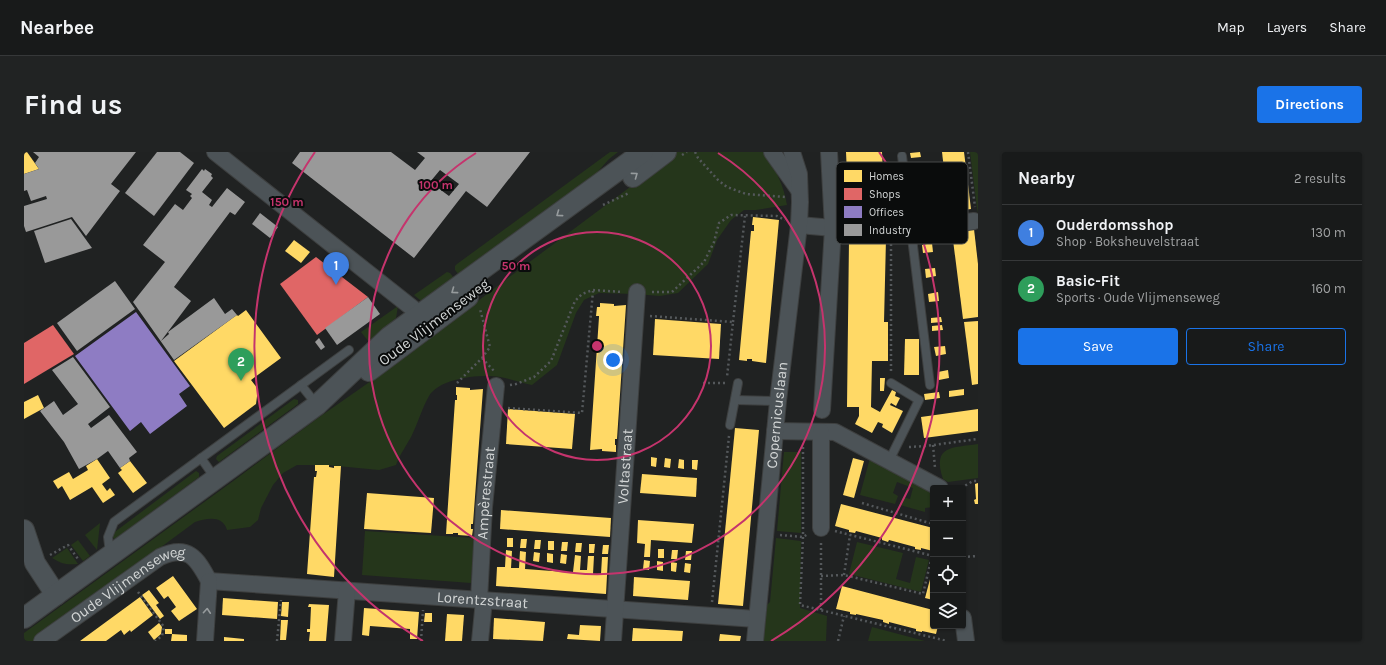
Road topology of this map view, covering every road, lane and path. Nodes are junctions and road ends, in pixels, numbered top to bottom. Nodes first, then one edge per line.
1 (216, 152) edge
2 (643, 152) edge
3 (666, 152) edge
4 (695, 152) edge
5 (772, 152) edge
6 (792, 152) edge
7 (829, 152) edge
8 (968, 152) edge
9 (902, 156) dead end
10 (903, 162) edge
11 (799, 193) junction
12 (745, 216) dead end
13 (975, 217) joint
14 (968, 218) edge
15 (799, 225) junction
16 (833, 228) junction
17 (836, 228) edge
18 (891, 244) edge
19 (913, 244) edge
20 (593, 290) dead end
21 (637, 292) dead end
22 (471, 295) junction
23 (636, 315) junction
24 (427, 319) junction
25 (733, 322) junction
26 (349, 350) dead end
27 (457, 383) dead end
28 (703, 383) dead end
29 (726, 383) junction
30 (738, 383) joint
31 (891, 383) joint
32 (302, 385) junction
33 (930, 385) dead end
34 (496, 386) dead end
35 (735, 400) junction
36 (778, 401) junction
37 (317, 405) junction
38 (493, 407) junction
39 (822, 410) dead end
40 (730, 425) joint
41 (775, 431) junction
42 (803, 432) junction
43 (821, 432) junction
44 (978, 439) edge
45 (933, 445) junction
46 (892, 454) junction
47 (201, 458) junction
48 (216, 479) junction
49 (978, 481) edge
50 (936, 485) edge
51 (939, 485) edge
52 (966, 485) edge
53 (862, 503) dead end
54 (930, 523) edge
55 (821, 528) junction
56 (24, 530) edge
57 (765, 533) junction
58 (850, 535) junction
59 (803, 537) junction
60 (930, 555) edge
61 (110, 556) junction
62 (978, 556) edge
63 (933, 557) edge
64 (966, 557) edge
65 (844, 575) junction
66 (821, 576) junction
67 (128, 580) junction
68 (208, 581) junction
69 (282, 586) junction
70 (347, 590) junction
71 (56, 595) junction
72 (424, 596) junction
73 (481, 600) junction
74 (615, 609) junction
75 (821, 611) junction
76 (710, 616) junction
77 (844, 616) junction
78 (24, 618) edge
79 (756, 619) junction
80 (964, 629) edge
81 (42, 641) edge
82 (155, 641) edge
83 (204, 641) edge
84 (277, 641) edge
85 (343, 641) edge
86 (421, 641) edge
87 (480, 641) edge
88 (613, 641) edge
89 (754, 641) edge
90 (838, 641) edge
91 (945, 641) edge
92 (966, 641) edge

1 - 24 street
2 -> 24 street, Oude Vlijmenseweg
22 -> 3 street, Oude Vlijmenseweg
4 - 11 path
5 - 11 street
6 - 11 street, Copernicuslaan
7 - 16 street
8 - 13 path
9 - 10 lane
11 - 15 street, Copernicuslaan
12 - 25 path
13 - 14 street
15 - 16 street
15 - 36 street, Copernicuslaan
16 - 17 street
16 - 39 street
18 - 31 path
19 - 33 lane
20 - 38 path
21 - 23 street, Voltastraat
22 - 24 street, Oude Vlijmenseweg
22 - 27 path
23 - 25 path
23 - 74 street, Voltastraat
24 - 37 street, Oude Vlijmenseweg
25 - 29 path
26 - 32 lane
28 - 29 path
29 - 30 path
30 - 35 lane
31 - 46 lane
32 - 37 lane
32 - 47 lane
34 - 38 street, Ampèrestraat
35 - 36 lane
35 - 40 lane
36 - 41 street, Copernicuslaan
37 - 48 street, Oude Vlijmenseweg
38 - 73 street, Ampèrestraat
40 - 76 path
41 - 42 street
41 - 57 street, Copernicuslaan
42 - 43 street
42 - 59 path
43 - 46 street
43 - 55 street
44 - 45 path
45 - 46 path
45 - 51 path
46 - 50 street
47 - 48 lane
47 - 61 lane
48 - 61 street, Oude Vlijmenseweg
49 - 52 path
53 - 54 path
55 - 58 path
55 - 59 path
55 - 66 path
56 - 71 street
57 - 59 path
57 - 79 street, Copernicuslaan
58 - 60 path
58 - 65 path
59 - 75 path
61 - 71 street, Oude Vlijmenseweg
62 - 64 path
63 - 65 path
65 - 66 path
66 - 75 path
67 - 68 street, Oude Vlijmenseweg
67 - 81 street, Oude Vlijmenseweg
67 - 82 path
68 - 69 street, Lorentzstraat
83 -> 68 street
69 - 70 street, Lorentzstraat
69 - 84 path
70 - 72 street, Lorentzstraat
70 - 85 street
71 - 78 street, Oude Vlijmenseweg
72 - 73 street, Lorentzstraat
72 - 86 path
73 - 74 street, Lorentzstraat
73 - 87 street, Ampèrestraat
74 - 76 street, Lorentzstraat
74 - 88 street, Voltastraat
75 - 77 path
76 - 79 street, Lorentzstraat
77 - 90 path
77 - 91 path
79 - 89 street, Copernicuslaan
80 - 92 street

